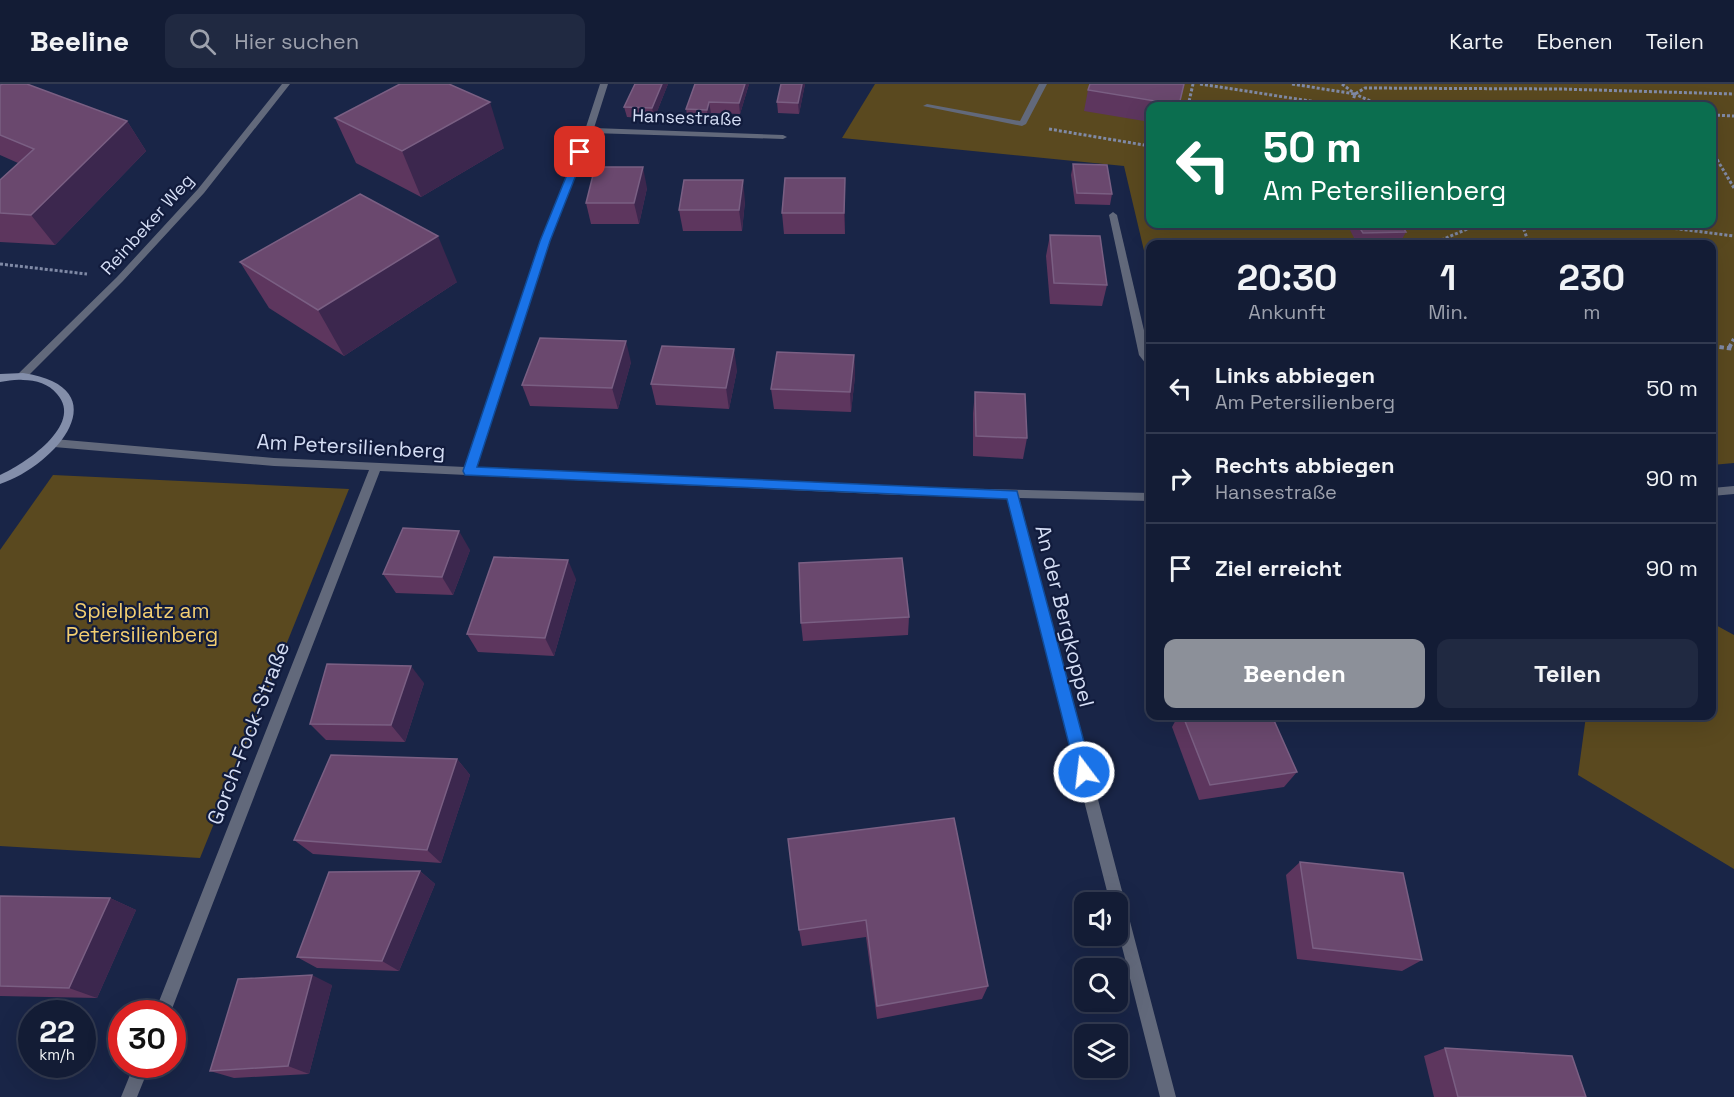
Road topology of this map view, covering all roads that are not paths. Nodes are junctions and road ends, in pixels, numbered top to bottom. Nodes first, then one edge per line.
1 (286, 84) edge
2 (604, 84) edge
3 (1043, 84) edge
4 (927, 106) dead end
5 (589, 130) junction
6 (783, 137) dead end
7 (1113, 215) dead end
8 (1146, 358) edge
9 (22, 376) junction
10 (0, 378) edge
11 (54, 443) junction
12 (376, 467) junction
13 (469, 471) junction
14 (0, 480) edge
15 (1734, 490) edge
16 (1716, 492) edge
17 (1012, 494) junction
18 (1146, 497) edge
19 (167, 1000) edge
20 (137, 1078) edge
21 (129, 1097) edge
22 (1168, 1097) edge

1 - 9 street, Reinbeker Weg
2 - 5 street
3 - 4 street
5 - 6 street, Hansestraße
5 - 13 street
7 - 8 street
9 - 10 main road
9 - 11 main road
11 - 12 street, Am Petersilienberg
11 - 14 main road
12 - 13 street, Am Petersilienberg
12 - 19 street, Gorch-Fock-Straße
13 - 17 street, Am Petersilienberg
15 - 16 street
17 - 18 street, Am Petersilienberg
17 - 22 street, An der Bergkoppel
20 - 21 street

